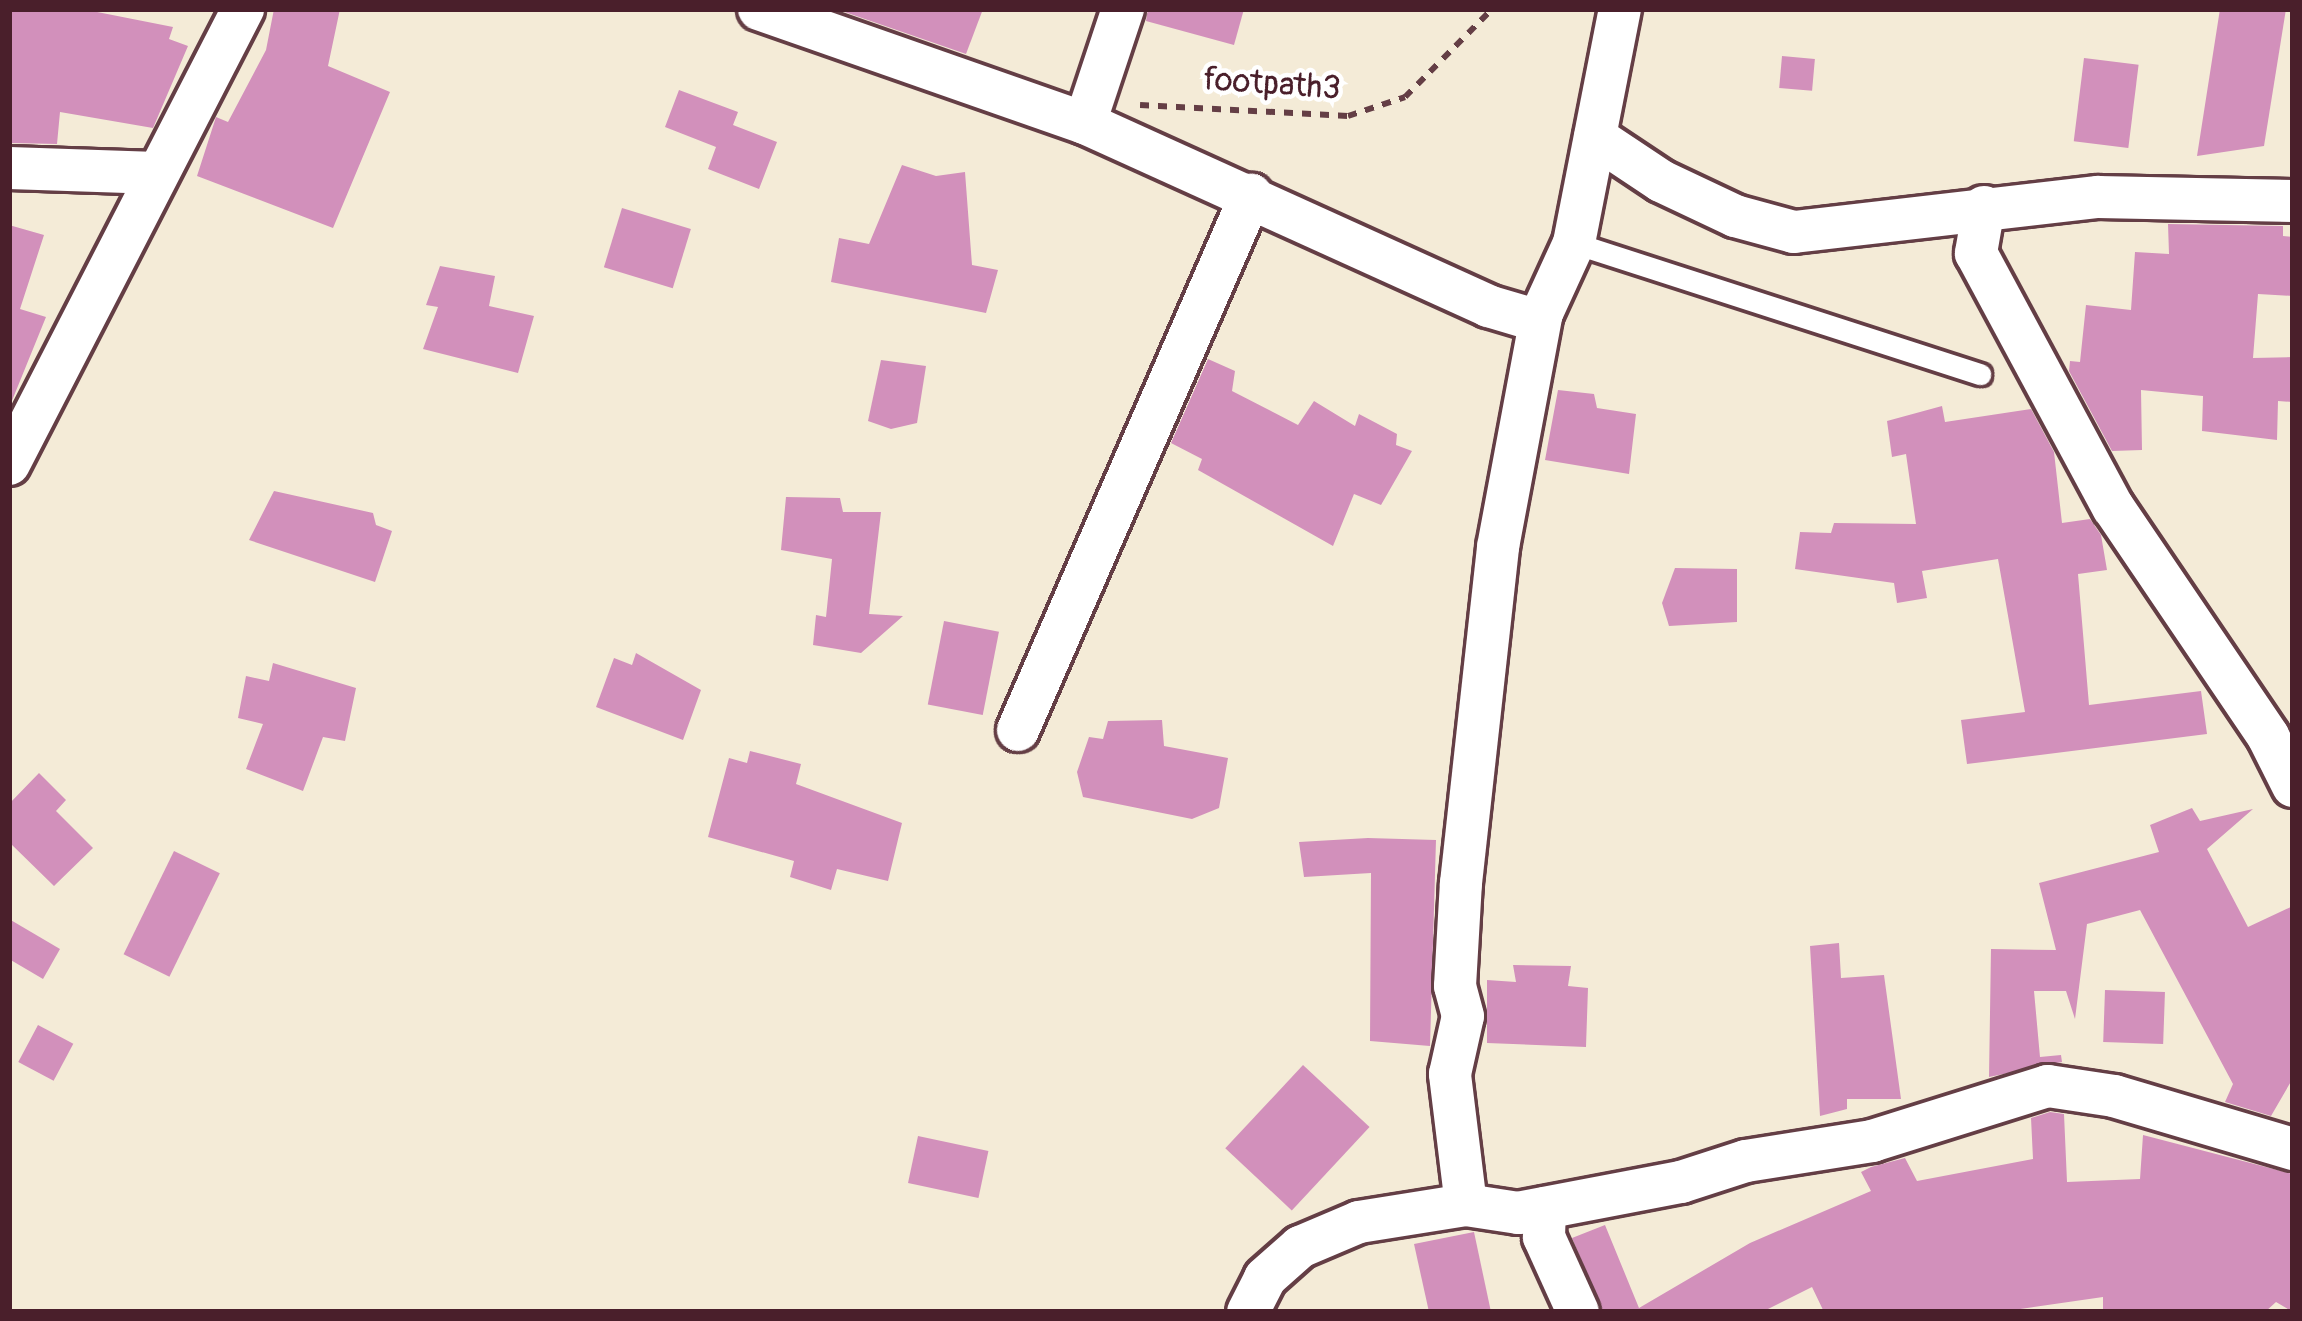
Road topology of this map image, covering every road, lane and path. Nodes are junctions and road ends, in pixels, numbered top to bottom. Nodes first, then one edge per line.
1 (243, 9) edge
2 (759, 9) edge
3 (1123, 9) edge
4 (1492, 9) edge
5 (1620, 9) edge
6 (1085, 123) junction
7 (1595, 137) junction
8 (9, 168) edge
9 (157, 173) junction
10 (1251, 195) junction
11 (2293, 201) edge
12 (1984, 207) junction
13 (1574, 243) junction
14 (1542, 313) junction
15 (1980, 374) dead end
16 (9, 464) edge
17 (1018, 730) dead end
18 (2293, 786) edge
19 (2293, 1149) edge
20 (1466, 1205) junction
21 (1545, 1208) junction
22 (1248, 1312) edge
23 (1578, 1312) edge

1 - 9 street
2 - 6 street
3 - 6 street
4 - 6 path, footpath3
5 - 7 street
6 - 10 street
7 - 12 street
7 - 13 street
8 - 9 street
9 - 16 street
10 - 14 street
10 - 17 street
11 - 12 street
12 - 18 street
13 - 14 street
13 - 15 lane
14 - 20 street
19 - 21 street
20 - 21 street
20 - 22 street
21 - 23 street

